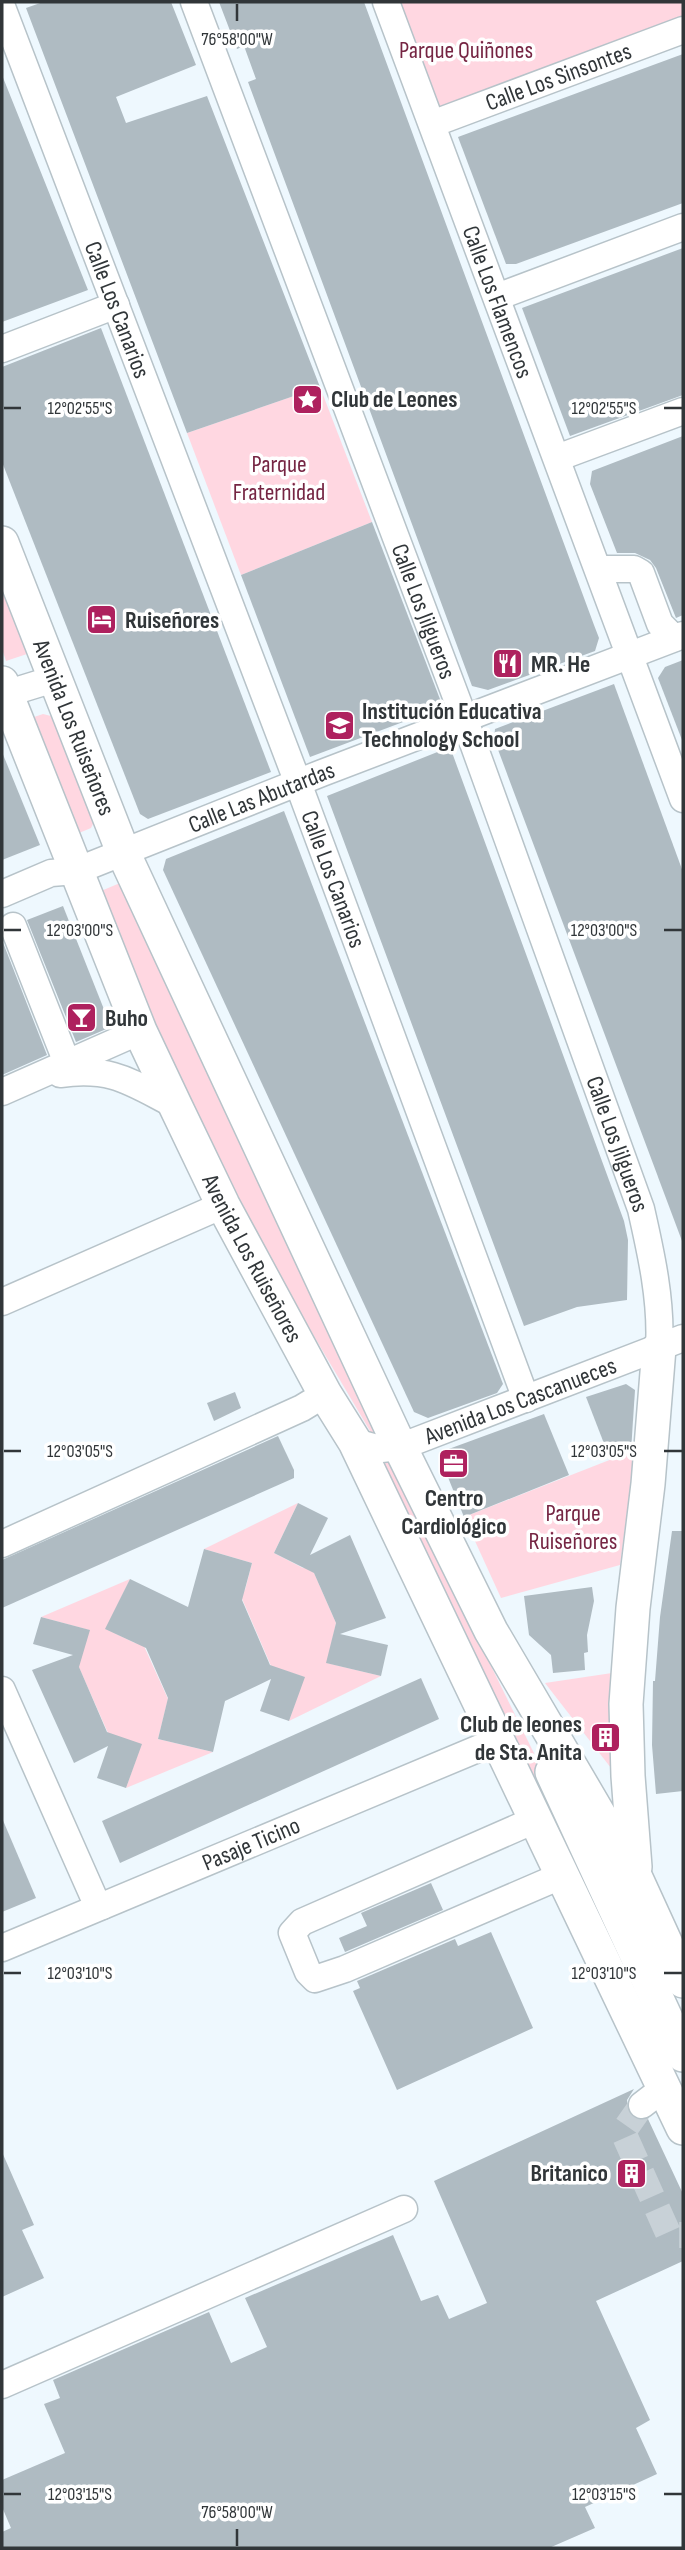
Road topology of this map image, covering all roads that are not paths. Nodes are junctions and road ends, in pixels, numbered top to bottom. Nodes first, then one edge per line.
1 (194, 2) edge
2 (386, 2) edge
3 (2, 7) edge
4 (683, 30) edge
5 (432, 124) junction
6 (683, 227) edge
7 (497, 297) junction
8 (116, 305) junction
9 (2, 349) edge
10 (683, 411) edge
11 (557, 458) junction
12 (2, 543) edge
13 (599, 569) junction
14 (678, 636) edge
15 (631, 654) junction
16 (54, 679) junction
17 (3, 691) edge
18 (464, 718) junction
19 (298, 783) junction
20 (683, 799) edge
21 (123, 852) junction
22 (76, 871) junction
23 (2, 894) edge
24 (13, 926) dead end
25 (140, 1031) junction
26 (67, 1063) junction
27 (37, 1077) junction
28 (2, 1093) edge
29 (174, 1105) junction
30 (223, 1205) junction
31 (2, 1302) edge
32 (671, 1343) edge
33 (325, 1394) junction
34 (526, 1399) junction
35 (355, 1442) junction
36 (400, 1447) junction
37 (2, 1544) edge
38 (491, 1631) junction
39 (2, 1690) edge
40 (499, 1740) junction
41 (537, 1819) junction
42 (563, 1875) junction
43 (635, 1877) junction
44 (102, 1906) junction
45 (2, 1948) edge
46 (668, 1987) edge
47 (683, 2055) edge
48 (683, 2128) edge
49 (404, 2209) dead end
50 (2, 2385) edge

1 - 18 street, Calle Los Jilgueros
2 - 5 street, Calle Los Flamencos
3 - 8 street, Calle Los Canarios
4 - 5 street, Calle Los Sinsontes
5 - 7 street, Calle Los Flamencos
6 - 7 street
7 - 11 street, Calle Los Flamencos
8 - 9 street
8 - 19 street, Calle Los Canarios
10 - 11 street
11 - 13 street, Calle Los Flamencos
12 - 16 main road, Avenida Los Ruiseñores
13 - 14 street
13 - 15 street, Calle Los Flamencos
14 - 15 street, Calle Las Abutardas
15 - 18 street, Calle Las Abutardas
15 - 20 street, Calle Los Flamencos
16 - 17 street
16 - 21 main road, Avenida Los Ruiseñores
17 - 22 main road, Avenida Los Ruiseñores
18 - 19 street, Calle Las Abutardas
18 - 32 street, Calle Los Jilgueros
19 - 21 street, Calle Las Abutardas
19 - 34 street, Calle Los Canarios
21 - 22 street, Calle Las Abutardas
21 - 36 main road, Avenida Los Ruiseñores
22 - 23 street, Calle Las Abutardas
22 - 25 main road, Avenida Los Ruiseñores
24 - 26 street
25 - 26 street
25 - 29 main road, Avenida Los Ruiseñores
26 - 27 street
27 - 28 street
27 - 29 street
29 - 30 main road, Avenida Los Ruiseñores
30 - 31 street
30 - 33 main road, Avenida Los Ruiseñores
32 - 34 street, Avenida Los Cascanueces
32 - 43 main road
33 - 35 main road, Avenida Los Ruiseñores
33 - 37 street
34 - 36 street, Avenida Los Cascanueces
35 - 36 street, Avenida Los Cascanueces
35 - 40 main road, Avenida Los Ruiseñores
36 - 38 main road, Avenida Los Ruiseñores
38 - 43 main road, Avenida Los Ruiseñores
38 - 46 main road, Avenida Los Ruiseñores
39 - 44 street
40 - 41 main road, Avenida Los Ruiseñores
40 - 44 street, Pasaje Ticino
41 - 42 main road, Avenida Los Ruiseñores
41 - 42 street
41 - 46 main road, Avenida Los Ruiseñores
42 - 48 main road, Avenida Los Ruiseñores
43 - 46 main road, Avenida Los Ruiseñores
44 - 45 street, Pasaje Ticino
46 - 47 main road, Avenida Los Ruiseñores
49 - 50 street

